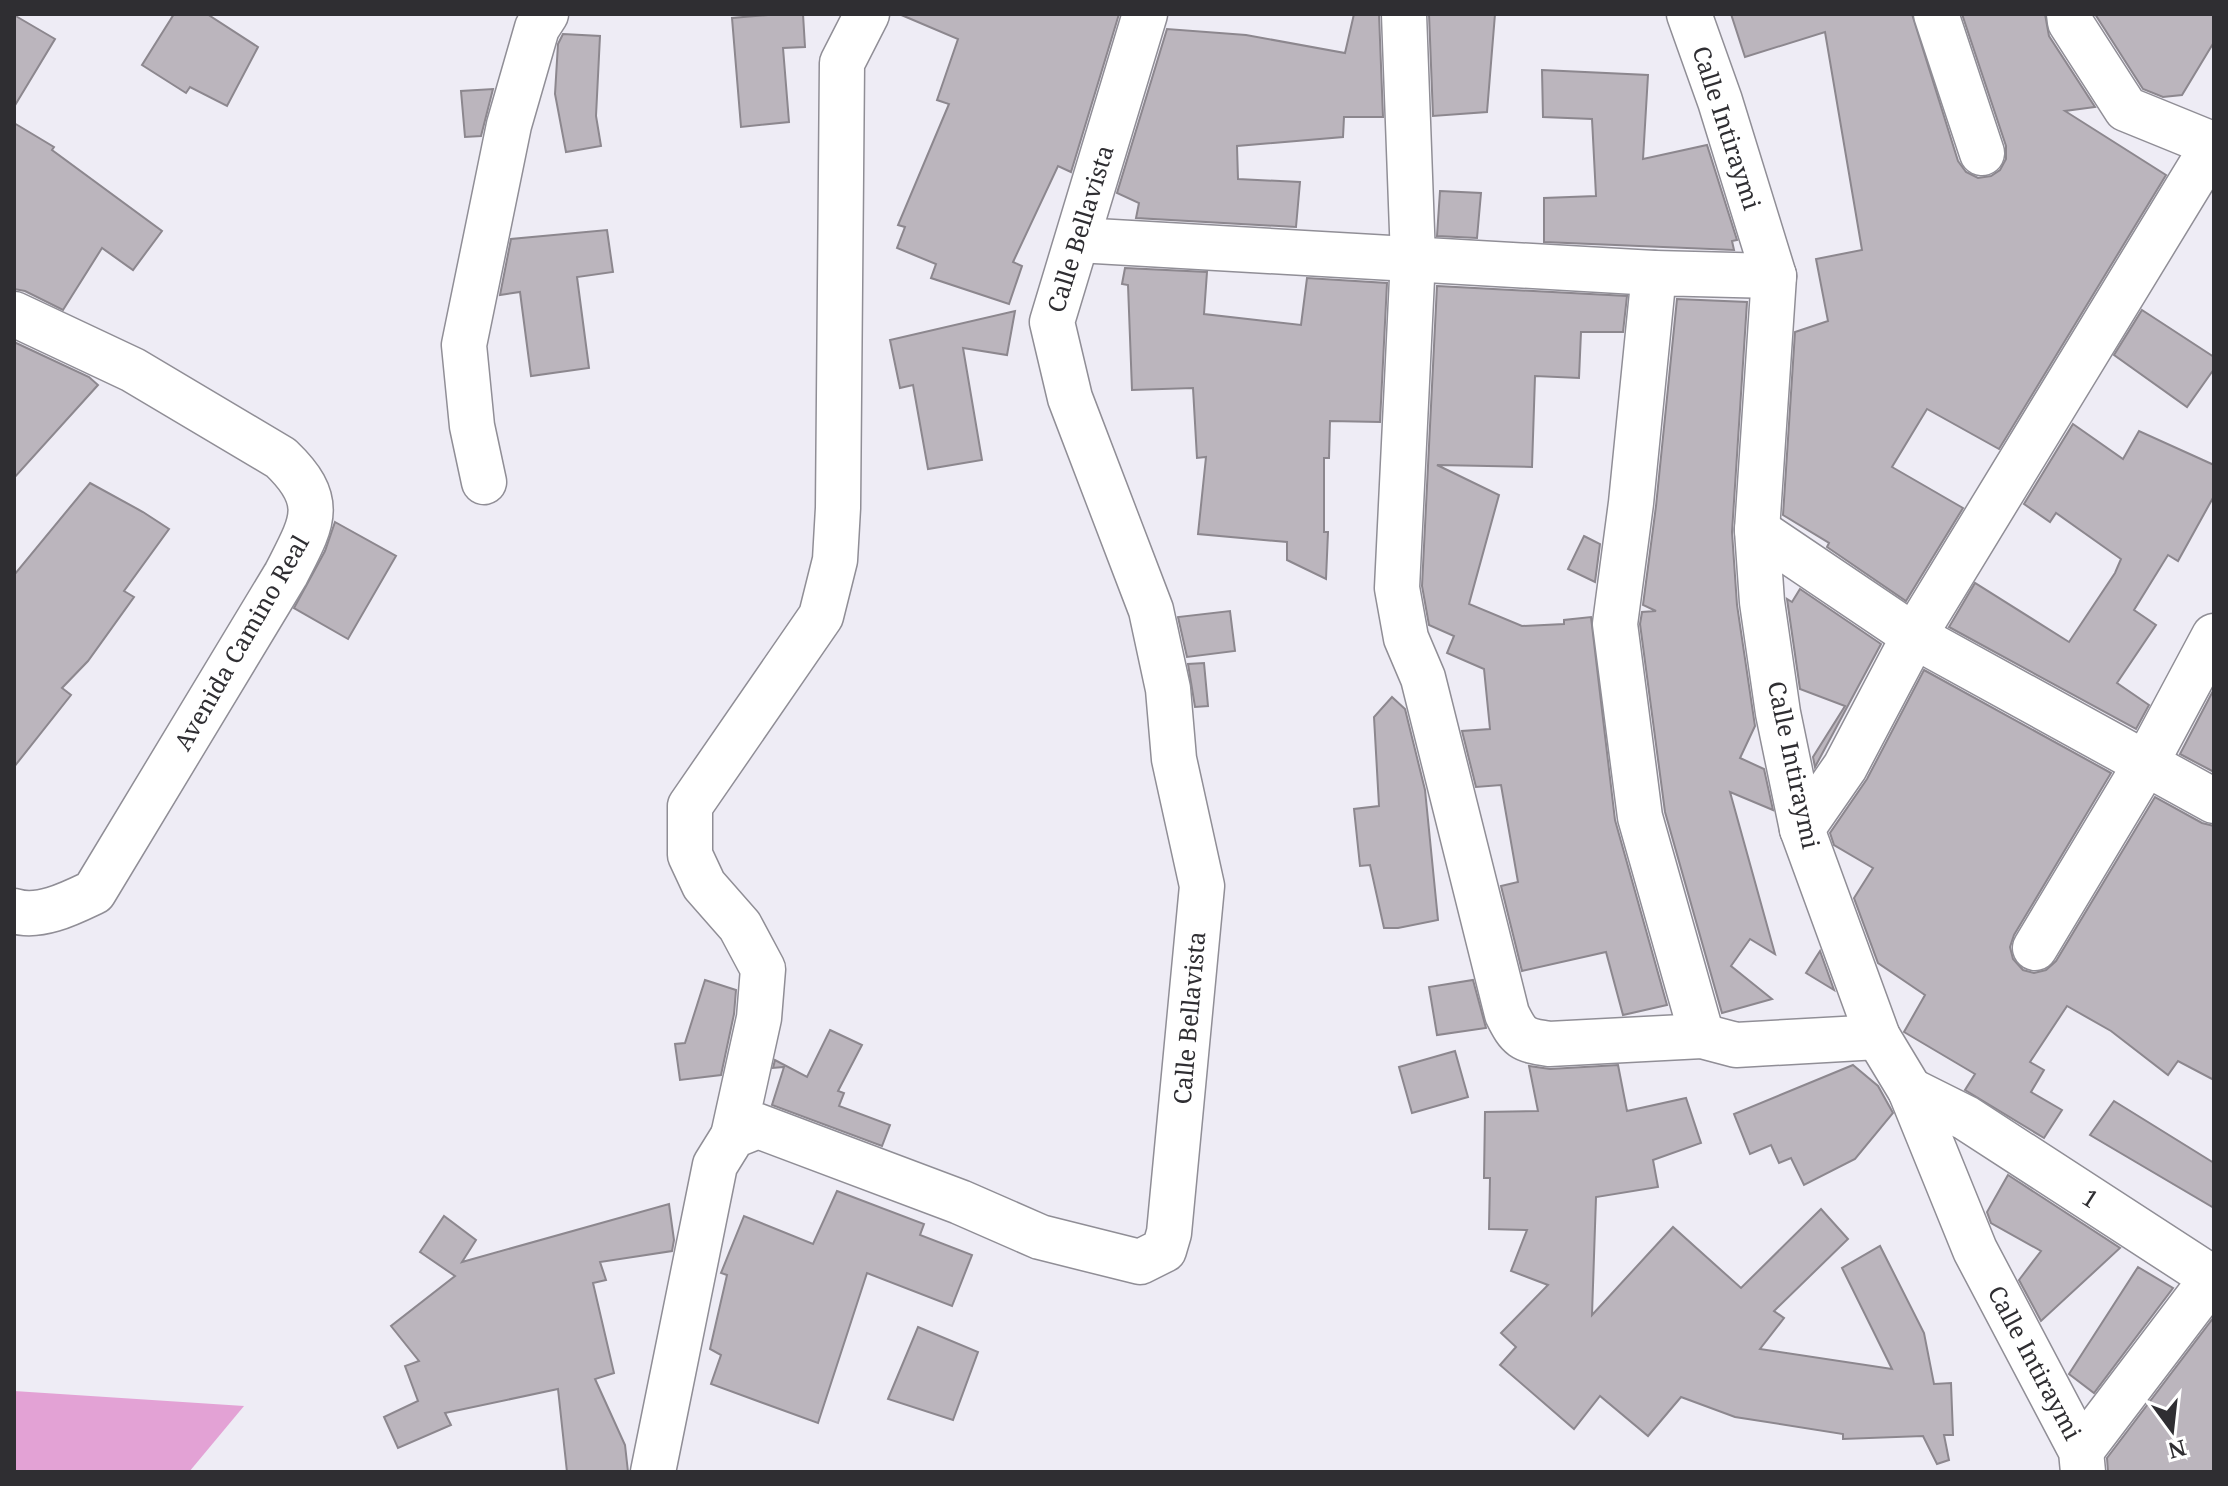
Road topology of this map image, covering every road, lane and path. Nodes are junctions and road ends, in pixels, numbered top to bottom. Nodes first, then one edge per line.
1 (546, 14) edge
2 (867, 14) edge
3 (1145, 14) edge
4 (1404, 14) edge
5 (1689, 14) edge
6 (1936, 14) edge
7 (2069, 14) edge
8 (2213, 146) edge
9 (1982, 153) dead end
10 (1078, 240) junction
11 (1413, 258) junction
12 (1654, 273) junction
13 (1774, 276) junction
14 (14, 314) edge
15 (484, 482) dead end
16 (1757, 530) junction
17 (1914, 636) junction
18 (2214, 636) edge
19 (2145, 765) junction
20 (2214, 801) edge
21 (1802, 829) junction
22 (14, 911) edge
23 (2035, 948) dead end
24 (1702, 1036) junction
25 (1878, 1037) junction
26 (1910, 1090) junction
27 (733, 1136) junction
28 (2214, 1278) edge
29 (2082, 1462) edge
30 (653, 1472) edge

1 - 15 street
2 - 27 street
3 - 10 street, Calle Bellavista
4 - 11 street
5 - 13 street, Calle Intiraymi
6 - 9 street
7 - 8 street
8 - 17 street
10 - 11 street
10 - 27 street, Calle Bellavista
11 - 12 street
11 - 24 street
12 - 13 street
12 - 24 street
13 - 16 street, Calle Intiraymi
14 - 22 street, Avenida Camino Real
16 - 17 street
16 - 21 street, Calle Intiraymi
17 - 19 street
17 - 21 street
18 - 19 street
19 - 20 street
19 - 23 street
21 - 25 street, Calle Intiraymi
24 - 25 street
25 - 26 street, Calle Intiraymi
26 - 28 street, 1
26 - 29 street, Calle Intiraymi
27 - 30 street
28 - 29 street

